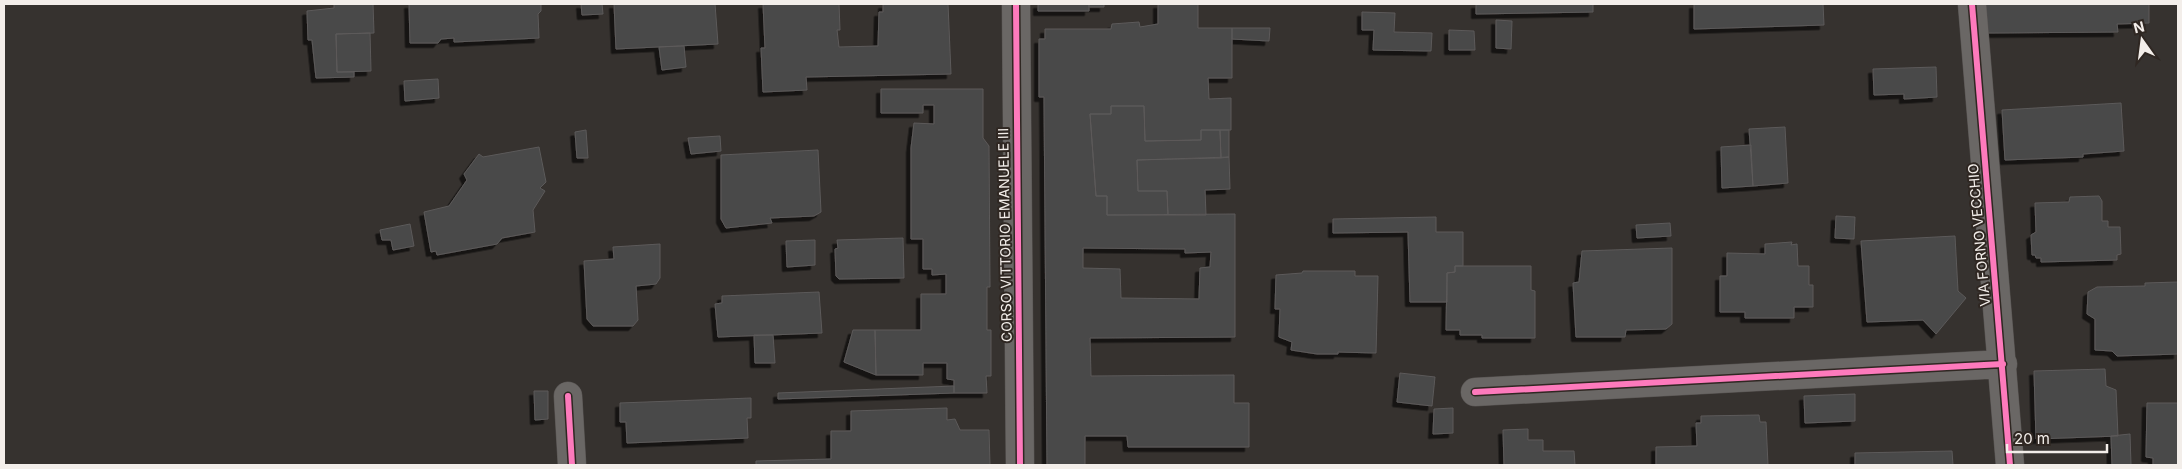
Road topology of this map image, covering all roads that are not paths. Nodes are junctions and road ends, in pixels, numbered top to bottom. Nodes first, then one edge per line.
1 (1016, 4) edge
2 (1972, 4) edge
3 (2003, 364) junction
4 (1475, 392) dead end
5 (568, 396) dead end
6 (572, 465) edge
7 (1020, 465) edge
8 (2010, 465) edge

1 - 7 street, CORSO VITTORIO EMANUELE III
2 - 3 street, VIA FORNO VECCHIO
3 - 4 street
3 - 8 street, VIA FORNO VECCHIO
5 - 6 street

